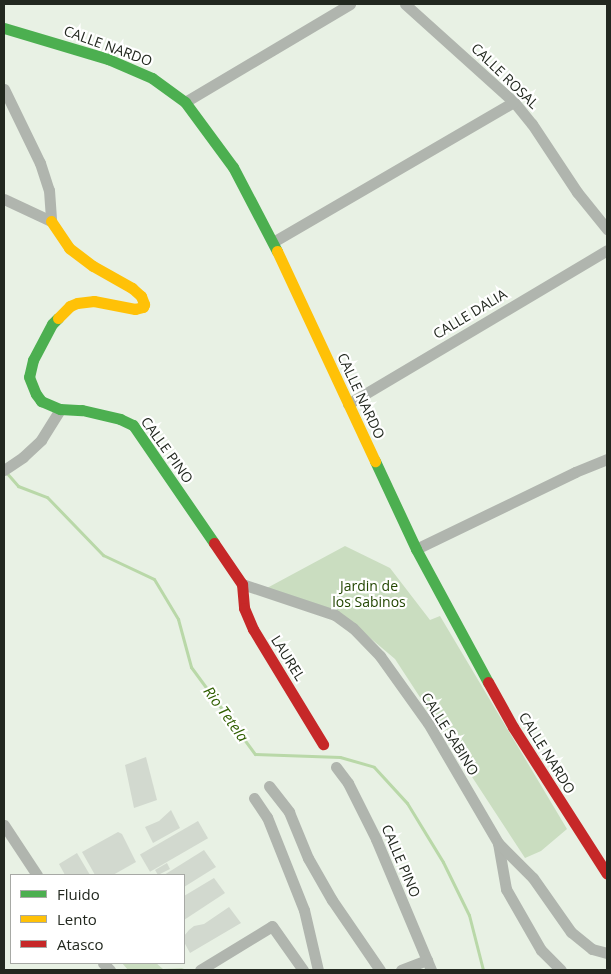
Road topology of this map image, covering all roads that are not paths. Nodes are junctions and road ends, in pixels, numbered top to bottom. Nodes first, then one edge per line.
1 (350, 4) edge
2 (405, 4) edge
3 (4, 28) edge
4 (4, 88) edge
5 (185, 102) junction
6 (514, 102) junction
7 (4, 199) edge
8 (51, 221) junction
9 (607, 229) edge
10 (273, 242) junction
11 (607, 250) edge
12 (348, 404) junction
13 (60, 409) junction
14 (607, 459) edge
15 (4, 470) edge
16 (416, 549) junction
17 (242, 584) junction
18 (323, 744) dead end
19 (336, 767) dead end
20 (269, 786) dead end
21 (254, 798) dead end
22 (4, 825) edge
23 (498, 843) junction
24 (36, 874) edge
25 (607, 874) edge
26 (607, 953) edge
27 (429, 965) edge
28 (203, 970) edge
29 (303, 970) edge
30 (318, 970) edge
31 (380, 970) edge
32 (401, 970) edge
33 (561, 970) edge

1 - 5 street
2 - 6 street, CALLE ROSAL
3 - 5 street, CALLE NARDO
4 - 8 street
5 - 10 street, CALLE NARDO
6 - 9 street, CALLE ROSAL
6 - 10 street
7 - 8 street
8 - 13 street, CALLE PINO
10 - 12 street, CALLE NARDO
11 - 12 street, CALLE DALIA
12 - 16 street, CALLE NARDO
13 - 15 street
13 - 17 street, CALLE PINO
14 - 16 street
16 - 25 street, CALLE NARDO
17 - 18 street, LAUREL
17 - 23 street, CALLE SABINO
19 - 27 street, CALLE PINO
20 - 31 street
21 - 30 street
22 - 24 street
23 - 26 street
23 - 33 street, CALLE SABINO
27 - 32 street
28 - 29 street

